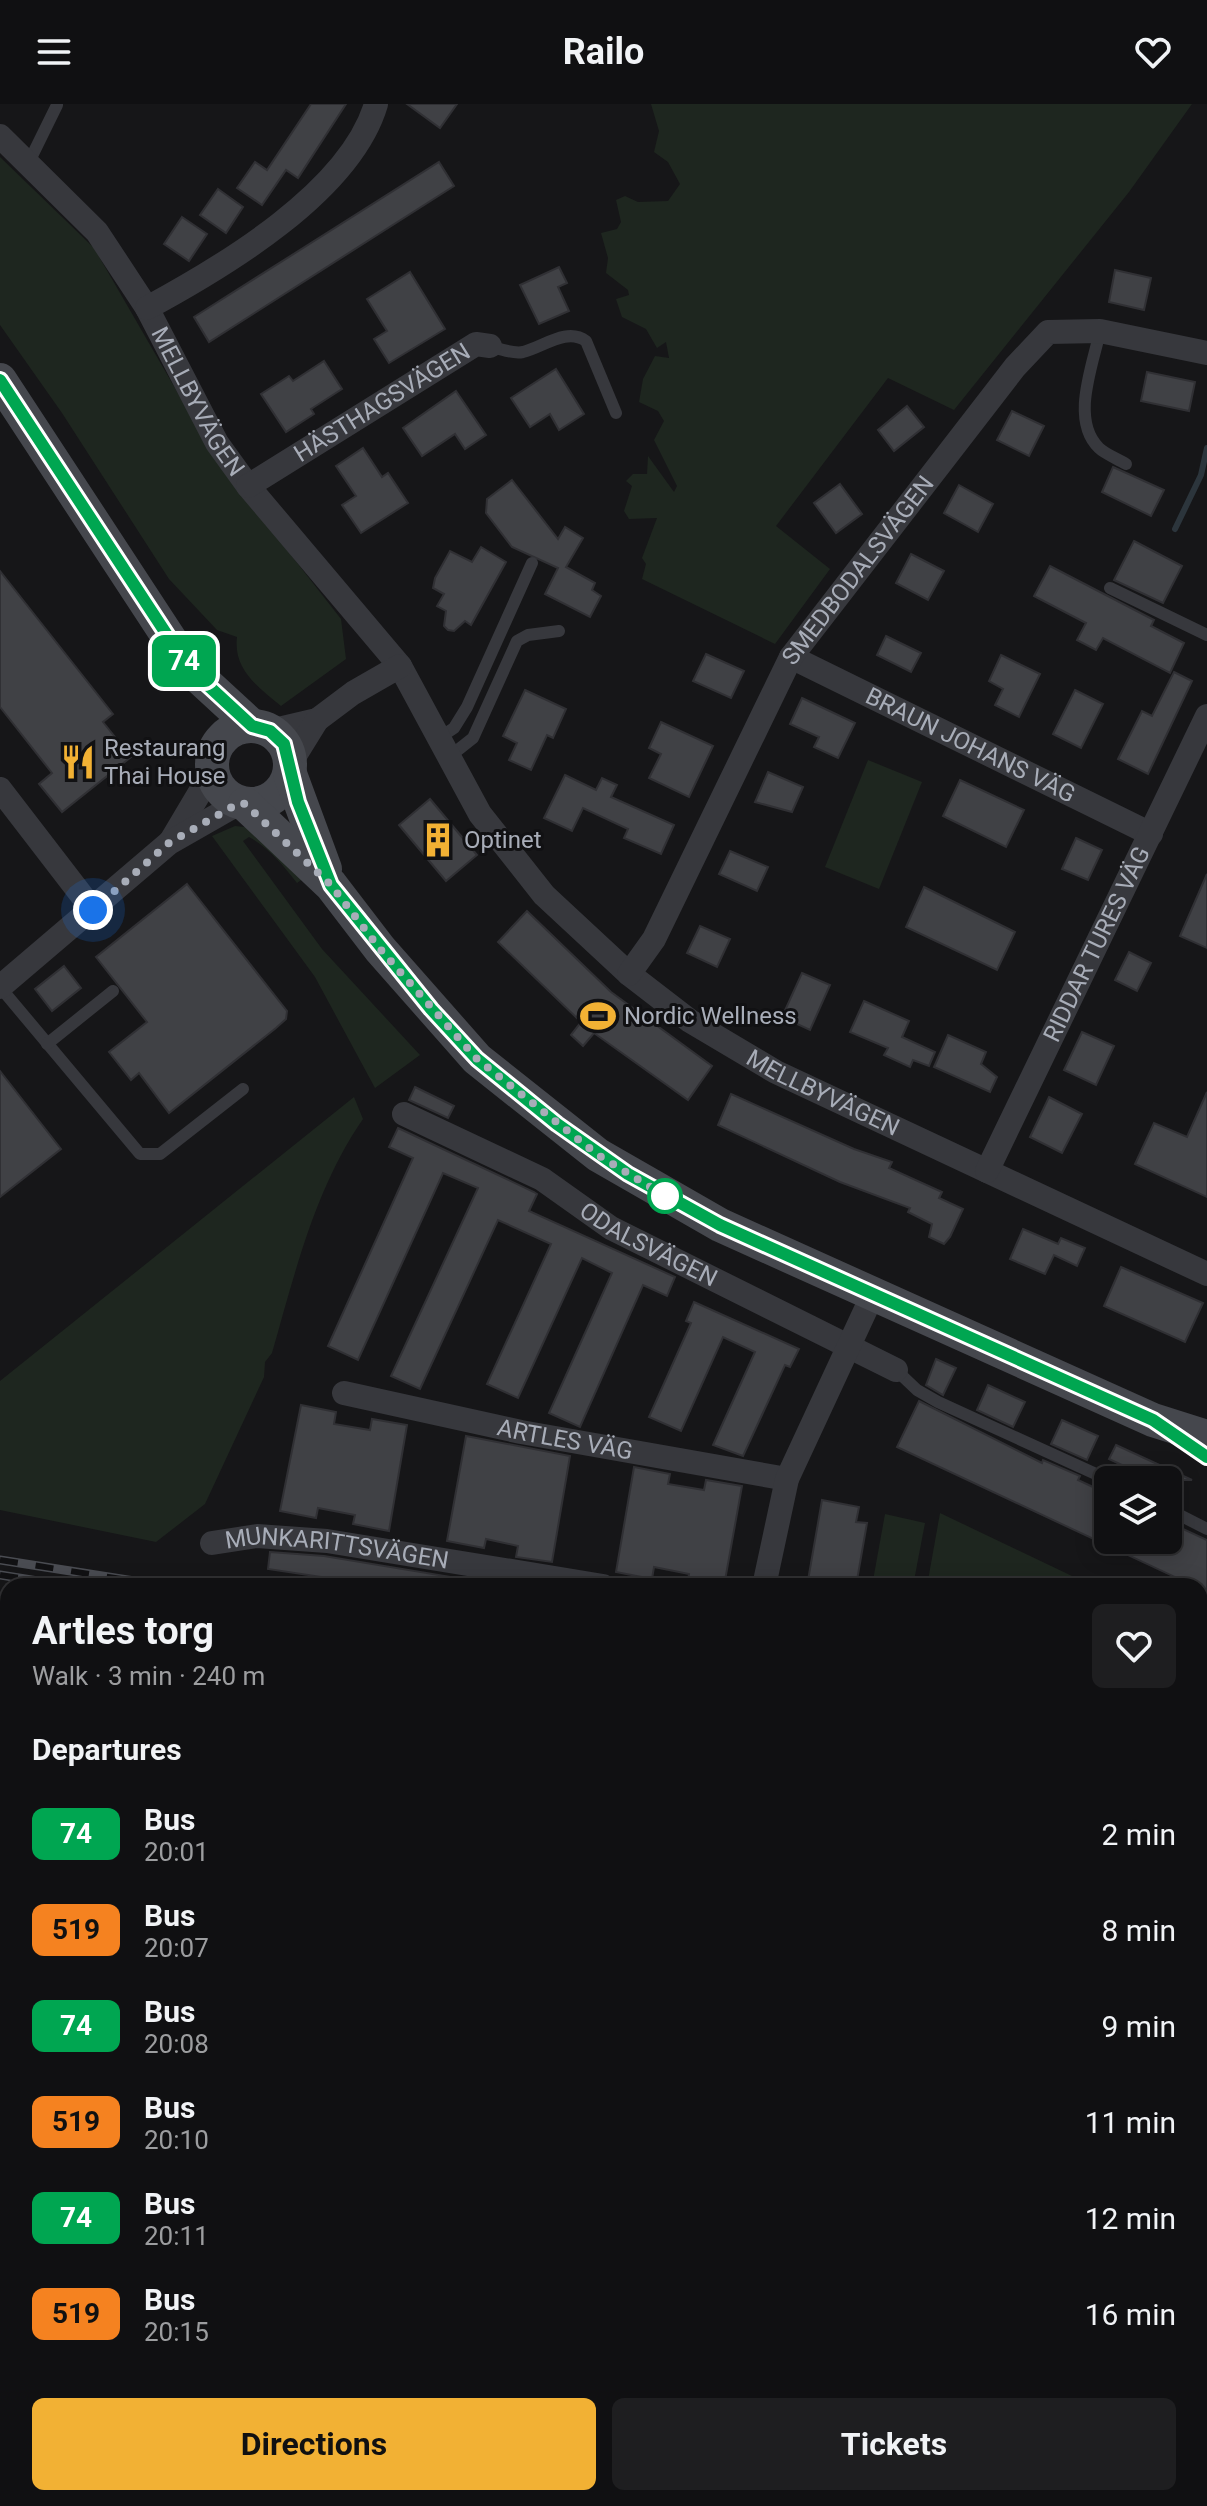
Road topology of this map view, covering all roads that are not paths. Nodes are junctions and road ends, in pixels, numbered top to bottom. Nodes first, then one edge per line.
1 (376, 104) edge
2 (57, 105) edge
3 (0, 136) edge
4 (29, 162) junction
5 (147, 308) junction
6 (1100, 331) junction
7 (490, 346) joint
8 (1207, 353) edge
9 (0, 380) edge
10 (616, 413) dead end
11 (1126, 464) dead end
12 (248, 486) junction
13 (532, 563) dead end
14 (1110, 588) dead end
15 (559, 631) dead end
16 (1207, 635) edge
17 (791, 657) junction
18 (400, 666) junction
19 (188, 667) junction
20 (1207, 716) edge
21 (317, 720) junction
22 (261, 728) junction
23 (444, 748) junction
24 (214, 760) junction
25 (290, 768) junction
26 (0, 789) edge
27 (242, 804) junction
28 (1151, 834) junction
29 (169, 843) junction
30 (331, 885) junction
31 (93, 910) junction
32 (629, 974) junction
33 (0, 987) edge
34 (113, 991) dead end
35 (47, 1044) junction
36 (243, 1089) dead end
37 (404, 1114) dead end
38 (987, 1171) junction
39 (1207, 1274) edge
40 (873, 1294) junction
41 (848, 1347) junction
42 (896, 1370) joint
43 (344, 1393) dead end
44 (1153, 1420) junction
45 (1207, 1437) edge
46 (1207, 1457) edge
47 (1094, 1473) edge
48 (787, 1479) junction
49 (1182, 1516) edge
50 (1207, 1529) edge
51 (212, 1543) dead end
52 (554, 1578) edge
53 (766, 1578) edge

1 - 5 street
2 - 4 lane
3 - 4 street, MELLBYVÄGEN
4 - 5 street, MELLBYVÄGEN
5 - 12 street, MELLBYVÄGEN
6 - 8 street, SMEDBODALSVÄGEN
6 - 11 lane
6 - 17 street, SMEDBODALSVÄGEN
7 - 10 lane, HÄSTHAGSVÄGEN
7 - 12 street, HÄSTHAGSVÄGEN
9 - 19 main road
12 - 18 street, MELLBYVÄGEN
13 - 23 lane
14 - 16 lane
15 - 23 lane
17 - 28 street, BRAUN JOHANS VÄG
17 - 32 street, SMEDBODALSVÄGEN
18 - 21 street
18 - 23 street, MELLBYVÄGEN
19 - 22 main road
19 - 24 main road
20 - 28 street, RIDDAR TURES VÄG
21 - 22 street
21 - 25 street
22 - 24 main road
22 - 25 main road
23 - 32 street, MELLBYVÄGEN
24 - 27 main road
24 - 29 street
25 - 27 main road
25 - 30 main road
26 - 31 street
27 - 29 street
27 - 30 main road
28 - 38 street, RIDDAR TURES VÄG
29 - 31 street
30 - 40 main road
31 - 33 street
32 - 38 street, MELLBYVÄGEN
33 - 35 lane
34 - 35 lane
35 - 36 lane
37 - 41 street, ODALSVÄGEN
38 - 39 street, MELLBYVÄGEN
40 - 41 street
40 - 44 main road
41 - 42 street, ODALSVÄGEN
41 - 48 street
42 - 47 lane
43 - 48 street, ARTLES VÄG
44 - 45 main road
44 - 46 main road
48 - 53 street
49 - 50 lane
51 - 52 street, MUNKARITTSVÄGEN

